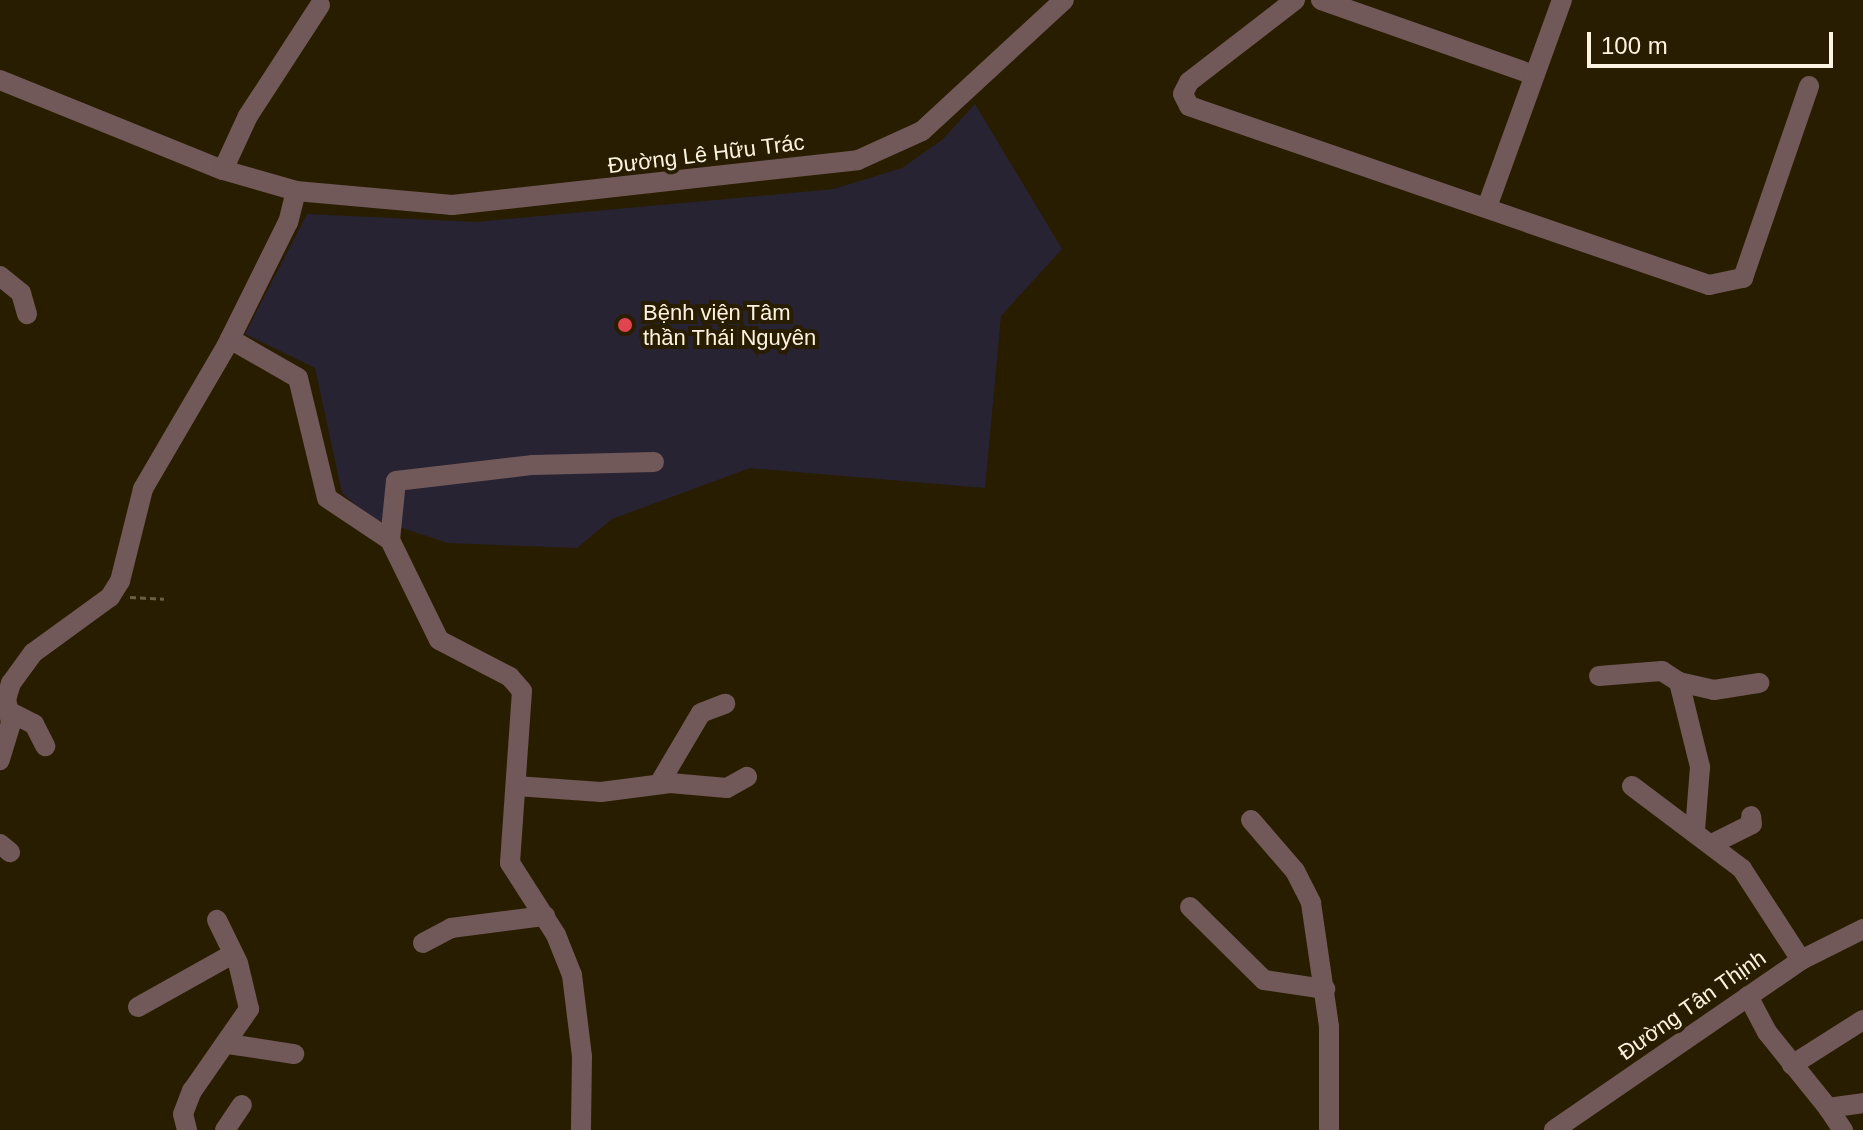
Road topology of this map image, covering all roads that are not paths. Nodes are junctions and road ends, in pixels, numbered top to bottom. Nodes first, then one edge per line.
1 (1064, 0) edge
2 (1295, 0) edge
3 (1321, 0) edge
4 (1562, 0) edge
5 (320, 5) dead end
6 (1534, 75) junction
7 (0, 80) edge
8 (1809, 86) dead end
9 (223, 170) junction
10 (296, 191) junction
11 (1487, 207) junction
12 (0, 276) edge
13 (27, 314) dead end
14 (230, 339) junction
15 (654, 462) dead end
16 (390, 540) junction
17 (1599, 676) dead end
18 (1679, 682) junction
19 (1759, 683) dead end
20 (5, 704) edge
21 (725, 704) dead end
22 (45, 746) dead end
23 (0, 760) edge
24 (747, 777) dead end
25 (659, 784) junction
26 (516, 786) junction
27 (1632, 786) dead end
28 (1751, 816) dead end
29 (1251, 820) dead end
30 (1695, 830) junction
31 (1714, 843) junction
32 (1190, 907) dead end
33 (545, 916) junction
34 (217, 920) dead end
35 (1863, 929) edge
36 (423, 943) dead end
37 (233, 954) junction
38 (1801, 960) junction
39 (1325, 989) junction
40 (1748, 996) junction
41 (138, 1007) dead end
42 (1863, 1020) edge
43 (228, 1044) junction
44 (294, 1054) dead end
45 (1792, 1065) junction
46 (1863, 1103) edge
47 (242, 1105) dead end
48 (1828, 1108) junction
49 (187, 1130) edge
50 (225, 1130) edge
51 (581, 1130) edge
52 (1329, 1130) edge
53 (1554, 1130) edge
54 (1843, 1130) edge

1 - 10 street, Đường Lê Hữu Trác
2 - 11 street
3 - 6 street
4 - 6 street
5 - 9 street
6 - 11 street
7 - 9 street, Đường Lê Hữu Trác
8 - 11 street
9 - 10 street, Đường Lê Hữu Trác
10 - 14 street
12 - 13 street
14 - 16 street
14 - 20 street
15 - 16 street
16 - 26 street
17 - 18 street
18 - 19 street
18 - 30 street
20 - 22 street
20 - 23 street
21 - 25 street
24 - 25 street
25 - 26 street
26 - 33 street
27 - 30 street
28 - 31 street
29 - 39 street
30 - 31 street
31 - 38 street
32 - 39 street
33 - 36 street
33 - 51 street
34 - 37 street
35 - 38 street, Đường Tân Thịnh
37 - 41 street
37 - 43 street
38 - 40 street, Đường Tân Thịnh
39 - 52 street
40 - 45 street
40 - 53 street, Đường Tân Thịnh
42 - 45 street
43 - 44 street
43 - 49 street
45 - 48 street
46 - 48 street
47 - 50 street
48 - 54 street

